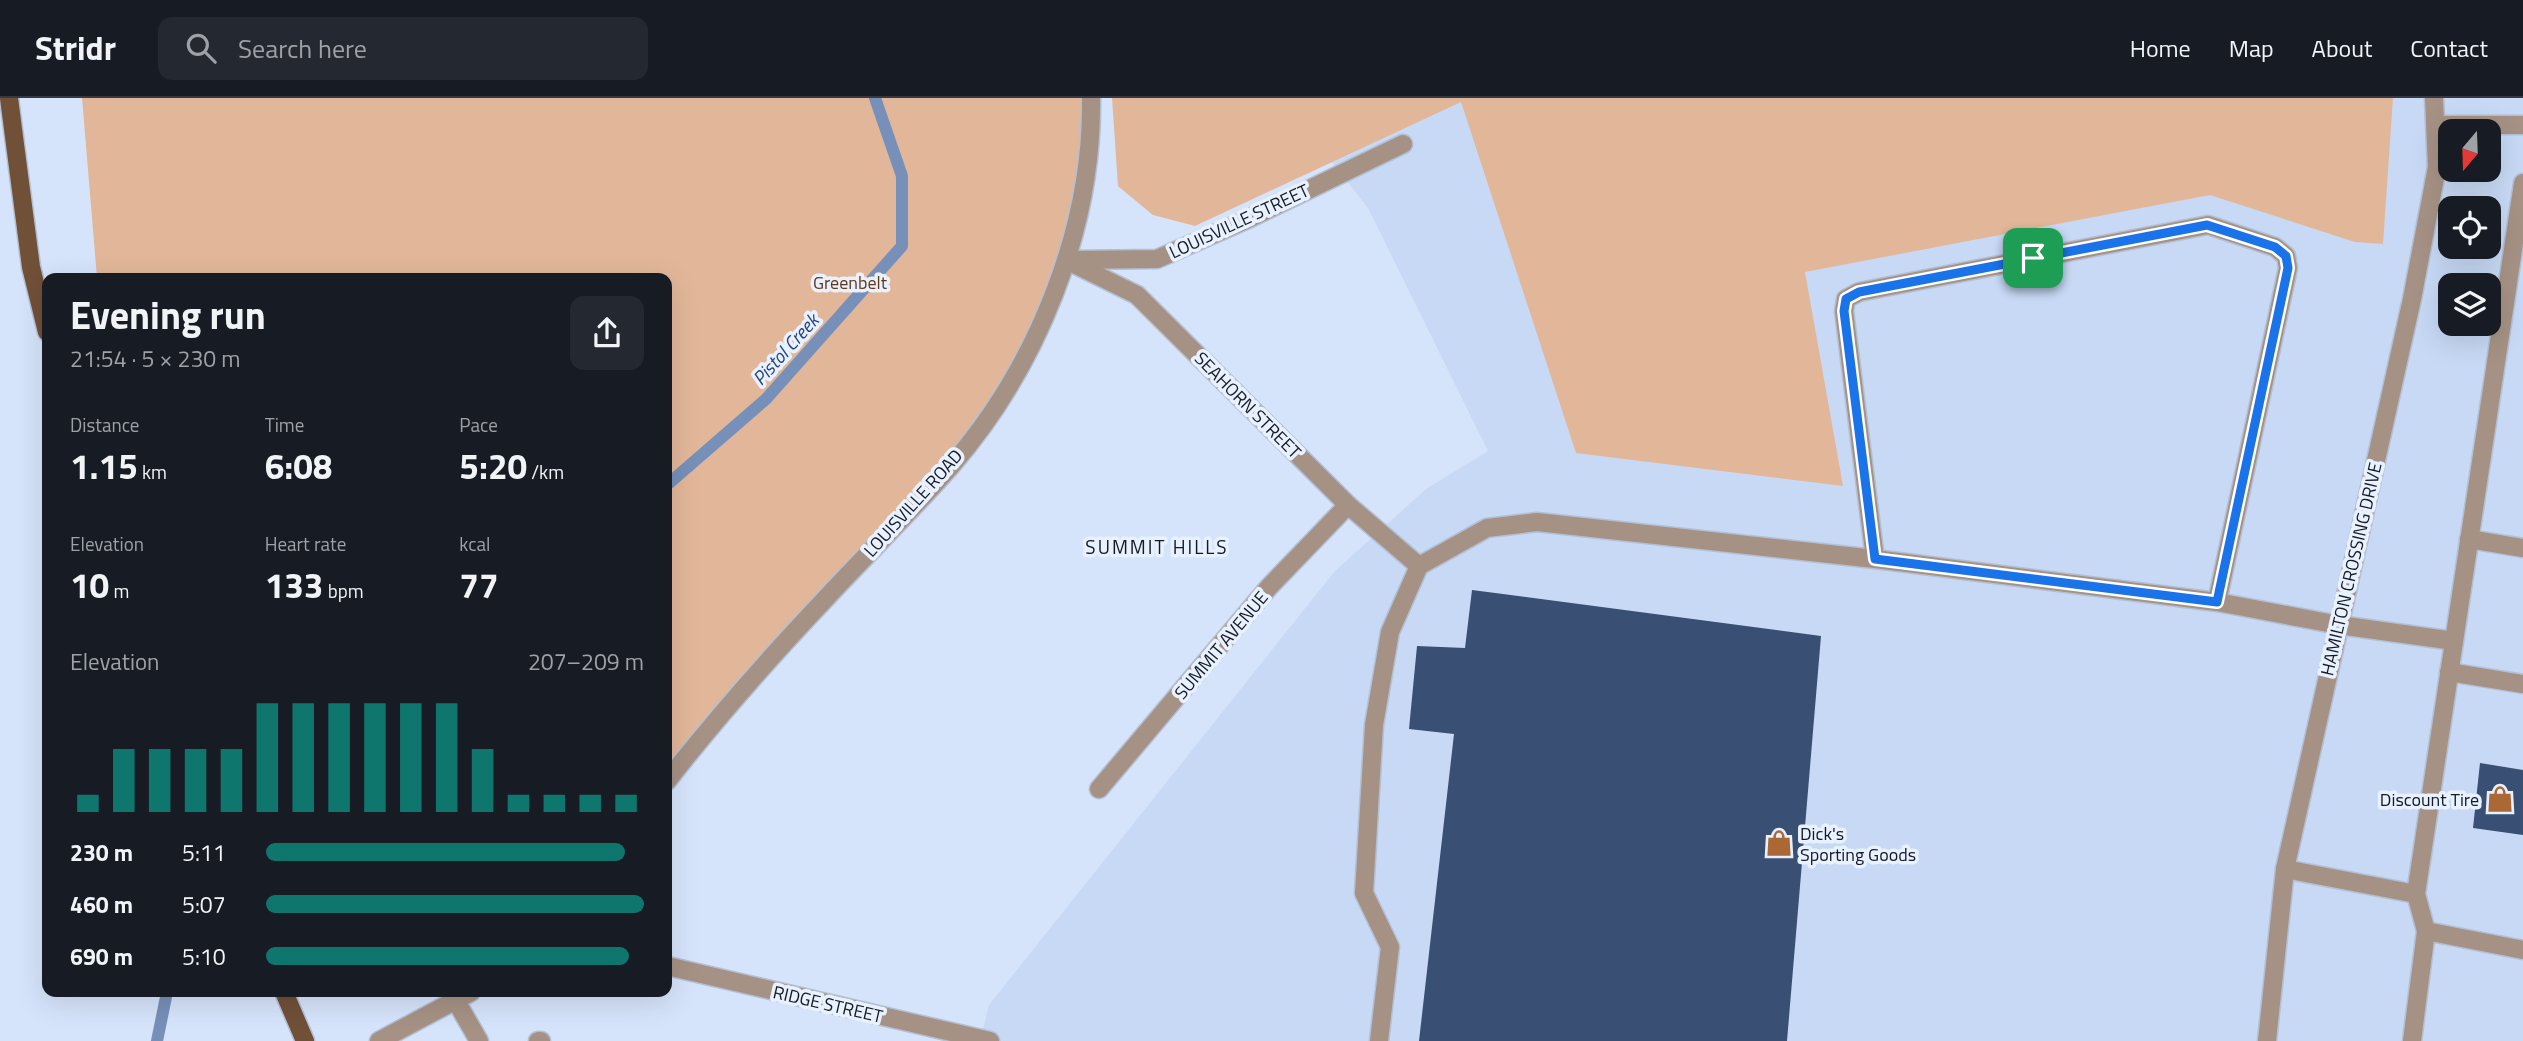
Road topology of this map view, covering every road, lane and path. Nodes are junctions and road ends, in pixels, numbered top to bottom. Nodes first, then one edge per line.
1 (9, 98) edge
2 (1091, 98) edge
3 (2434, 98) edge
4 (2437, 125) junction
5 (2523, 125) edge
6 (1403, 144) dead end
7 (2523, 183) edge
8 (2519, 244) edge
9 (1066, 260) junction
10 (42, 310) edge
11 (1348, 505) junction
12 (2469, 539) junction
13 (2523, 548) edge
14 (1875, 559) junction
15 (1419, 566) junction
16 (2217, 602) junction
17 (2339, 625) junction
18 (2454, 641) junction
19 (2449, 672) junction
20 (2523, 684) edge
21 (672, 774) edge
22 (1100, 789) dead end
23 (2285, 869) junction
24 (2416, 894) junction
25 (2426, 932) junction
26 (2523, 950) edge
27 (672, 966) edge
28 (286, 997) edge
29 (461, 997) edge
30 (463, 997) edge
31 (305, 1041) edge
32 (379, 1041) edge
33 (479, 1041) edge
34 (990, 1041) edge
35 (1379, 1041) edge
36 (2267, 1041) edge
37 (2412, 1041) edge

1 - 10 main road
2 - 9 street, LOUISVILLE ROAD
3 - 4 street, HAMILTON CROSSING DRIVE
4 - 5 street
4 - 17 street, HAMILTON CROSSING DRIVE
6 - 9 street, LOUISVILLE STREET
7 - 8 street
8 - 12 street
9 - 11 street, SEAHORN STREET
9 - 21 street, LOUISVILLE ROAD
11 - 15 street, SEAHORN STREET
11 - 22 street, SUMMIT AVENUE
12 - 13 street
12 - 18 street
14 - 15 street
14 - 16 street
14 - 16 street
15 - 35 street
16 - 17 street
17 - 18 street
17 - 23 street, HAMILTON CROSSING DRIVE
18 - 19 street
19 - 20 street
19 - 24 street
23 - 24 street
23 - 36 street, HAMILTON CROSSING DRIVE
24 - 25 street
25 - 26 street
25 - 37 street
27 - 34 street, RIDGE STREET
28 - 31 main road
29 - 32 street
30 - 33 street

